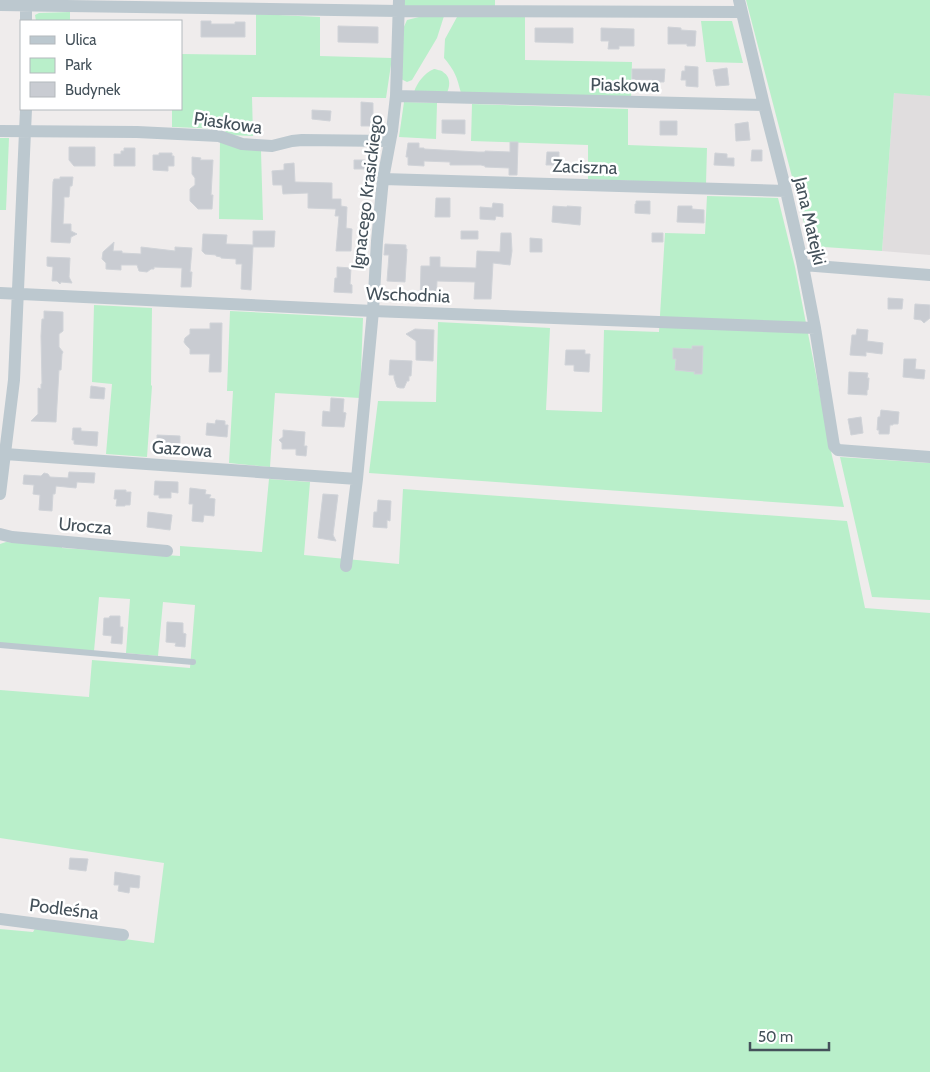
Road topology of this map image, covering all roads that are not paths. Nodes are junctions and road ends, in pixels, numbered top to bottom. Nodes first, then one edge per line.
1 (26, 3) edge
2 (0, 5) edge
3 (399, 6) edge
4 (740, 6) edge
5 (26, 20) edge
6 (396, 96) junction
7 (764, 106) junction
8 (26, 110) edge
9 (0, 131) edge
10 (25, 132) junction
11 (390, 141) junction
12 (383, 179) junction
13 (786, 191) junction
14 (803, 265) junction
15 (930, 275) edge
16 (0, 293) edge
17 (18, 295) junction
18 (373, 311) junction
19 (815, 328) junction
20 (5, 454) junction
21 (930, 457) edge
22 (357, 479) junction
23 (0, 494) edge
24 (0, 534) edge
25 (167, 551) dead end
26 (346, 566) dead end
27 (0, 645) edge
28 (194, 662) dead end
29 (0, 919) edge
30 (123, 935) dead end

1 - 2 street
1 - 3 street
1 - 5 street
3 - 4 street
3 - 6 street, Ignacego Krasickiego
4 - 7 street, Jana Matejki
6 - 7 street, Piaskowa
6 - 11 street, Ignacego Krasickiego
7 - 13 street, Jana Matejki
8 - 10 street
9 - 10 street, Piaskowa
10 - 11 street, Piaskowa
10 - 17 street
11 - 12 street, Ignacego Krasickiego
12 - 13 street, Zaciszna
12 - 18 street, Ignacego Krasickiego
13 - 14 street, Jana Matejki
14 - 15 street
14 - 19 street, Jana Matejki
16 - 17 street, Wschodnia
17 - 18 street, Wschodnia
17 - 20 street
18 - 19 street, Wschodnia
18 - 22 street, Ignacego Krasickiego
19 - 21 street, Jana Matejki
20 - 22 street, Gazowa
20 - 23 street
22 - 26 street, Ignacego Krasickiego
24 - 25 street, Urocza
27 - 28 lane
29 - 30 street, Podleśna

